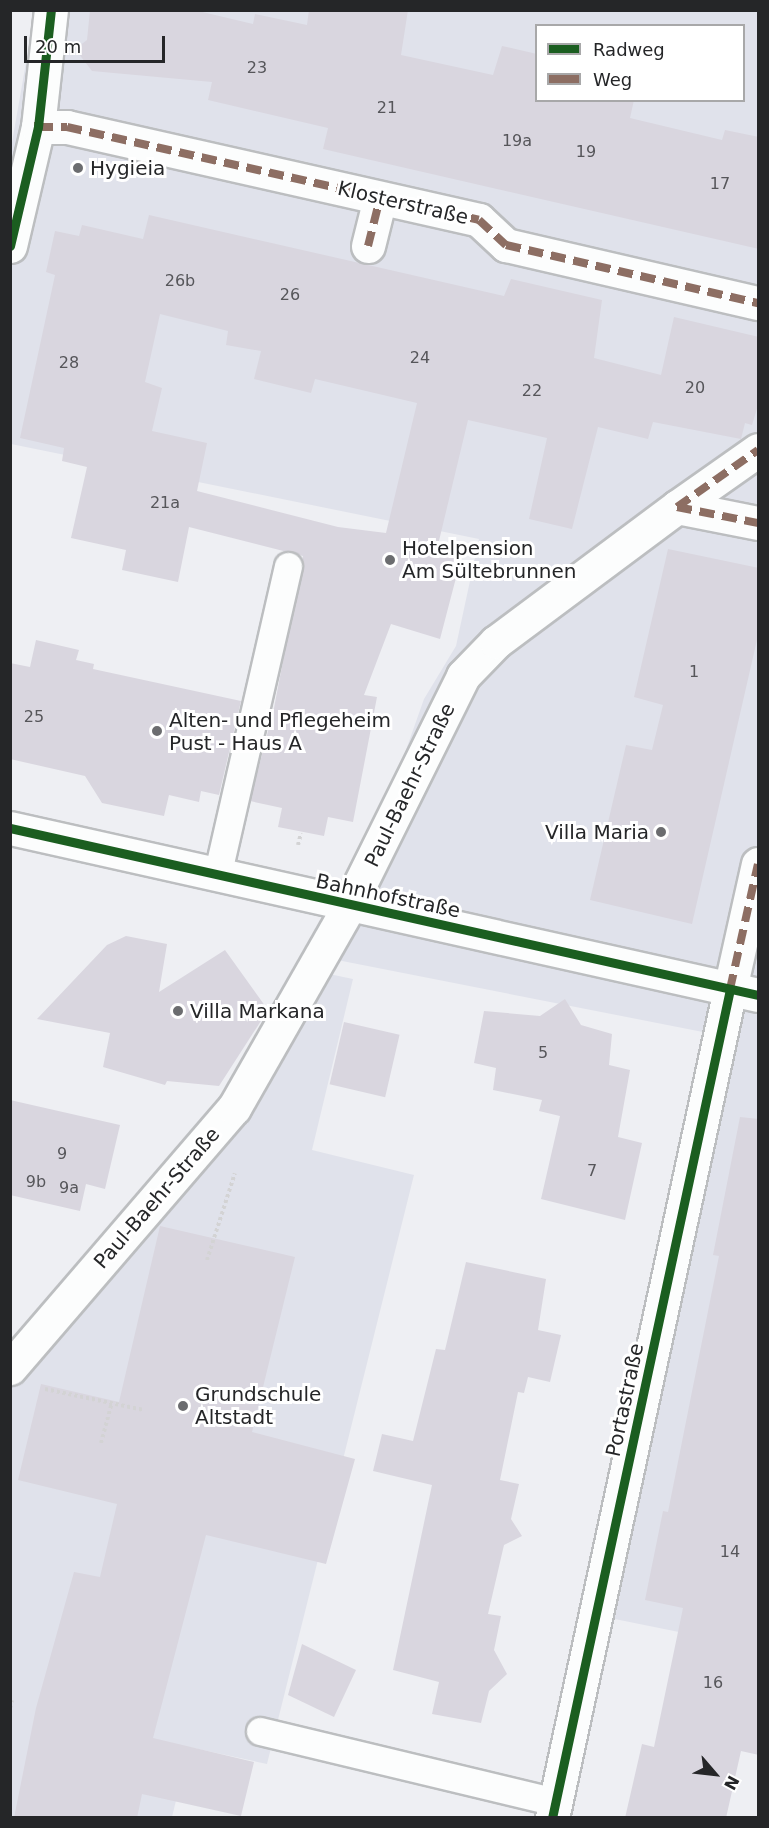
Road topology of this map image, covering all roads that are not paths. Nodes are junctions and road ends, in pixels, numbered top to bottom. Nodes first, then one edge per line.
1 (51, 10) edge
2 (24, 124) edge
3 (380, 198) junction
4 (10, 246) edge
5 (369, 246) dead end
6 (759, 303) edge
7 (759, 450) edge
8 (677, 507) junction
9 (759, 523) edge
10 (288, 566) dead end
11 (10, 828) edge
12 (759, 864) edge
13 (217, 876) junction
14 (349, 906) junction
15 (744, 992) edge
16 (22, 1378) edge
17 (260, 1731) dead end
18 (553, 1810) edge

1 - 2 street
2 - 3 street, Klosterstraße
2 - 4 street
3 - 5 street
3 - 6 street, Klosterstraße
7 - 8 street, Paul-Baehr-Straße
8 - 9 street
8 - 14 street, Paul-Baehr-Straße
10 - 13 lane
11 - 13 street, Bahnhofstraße
12 - 15 street, Portastraße
13 - 14 street, Bahnhofstraße
14 - 15 street, Bahnhofstraße
14 - 16 street, Paul-Baehr-Straße
15 - 18 street, Portastraße
17 - 18 lane

